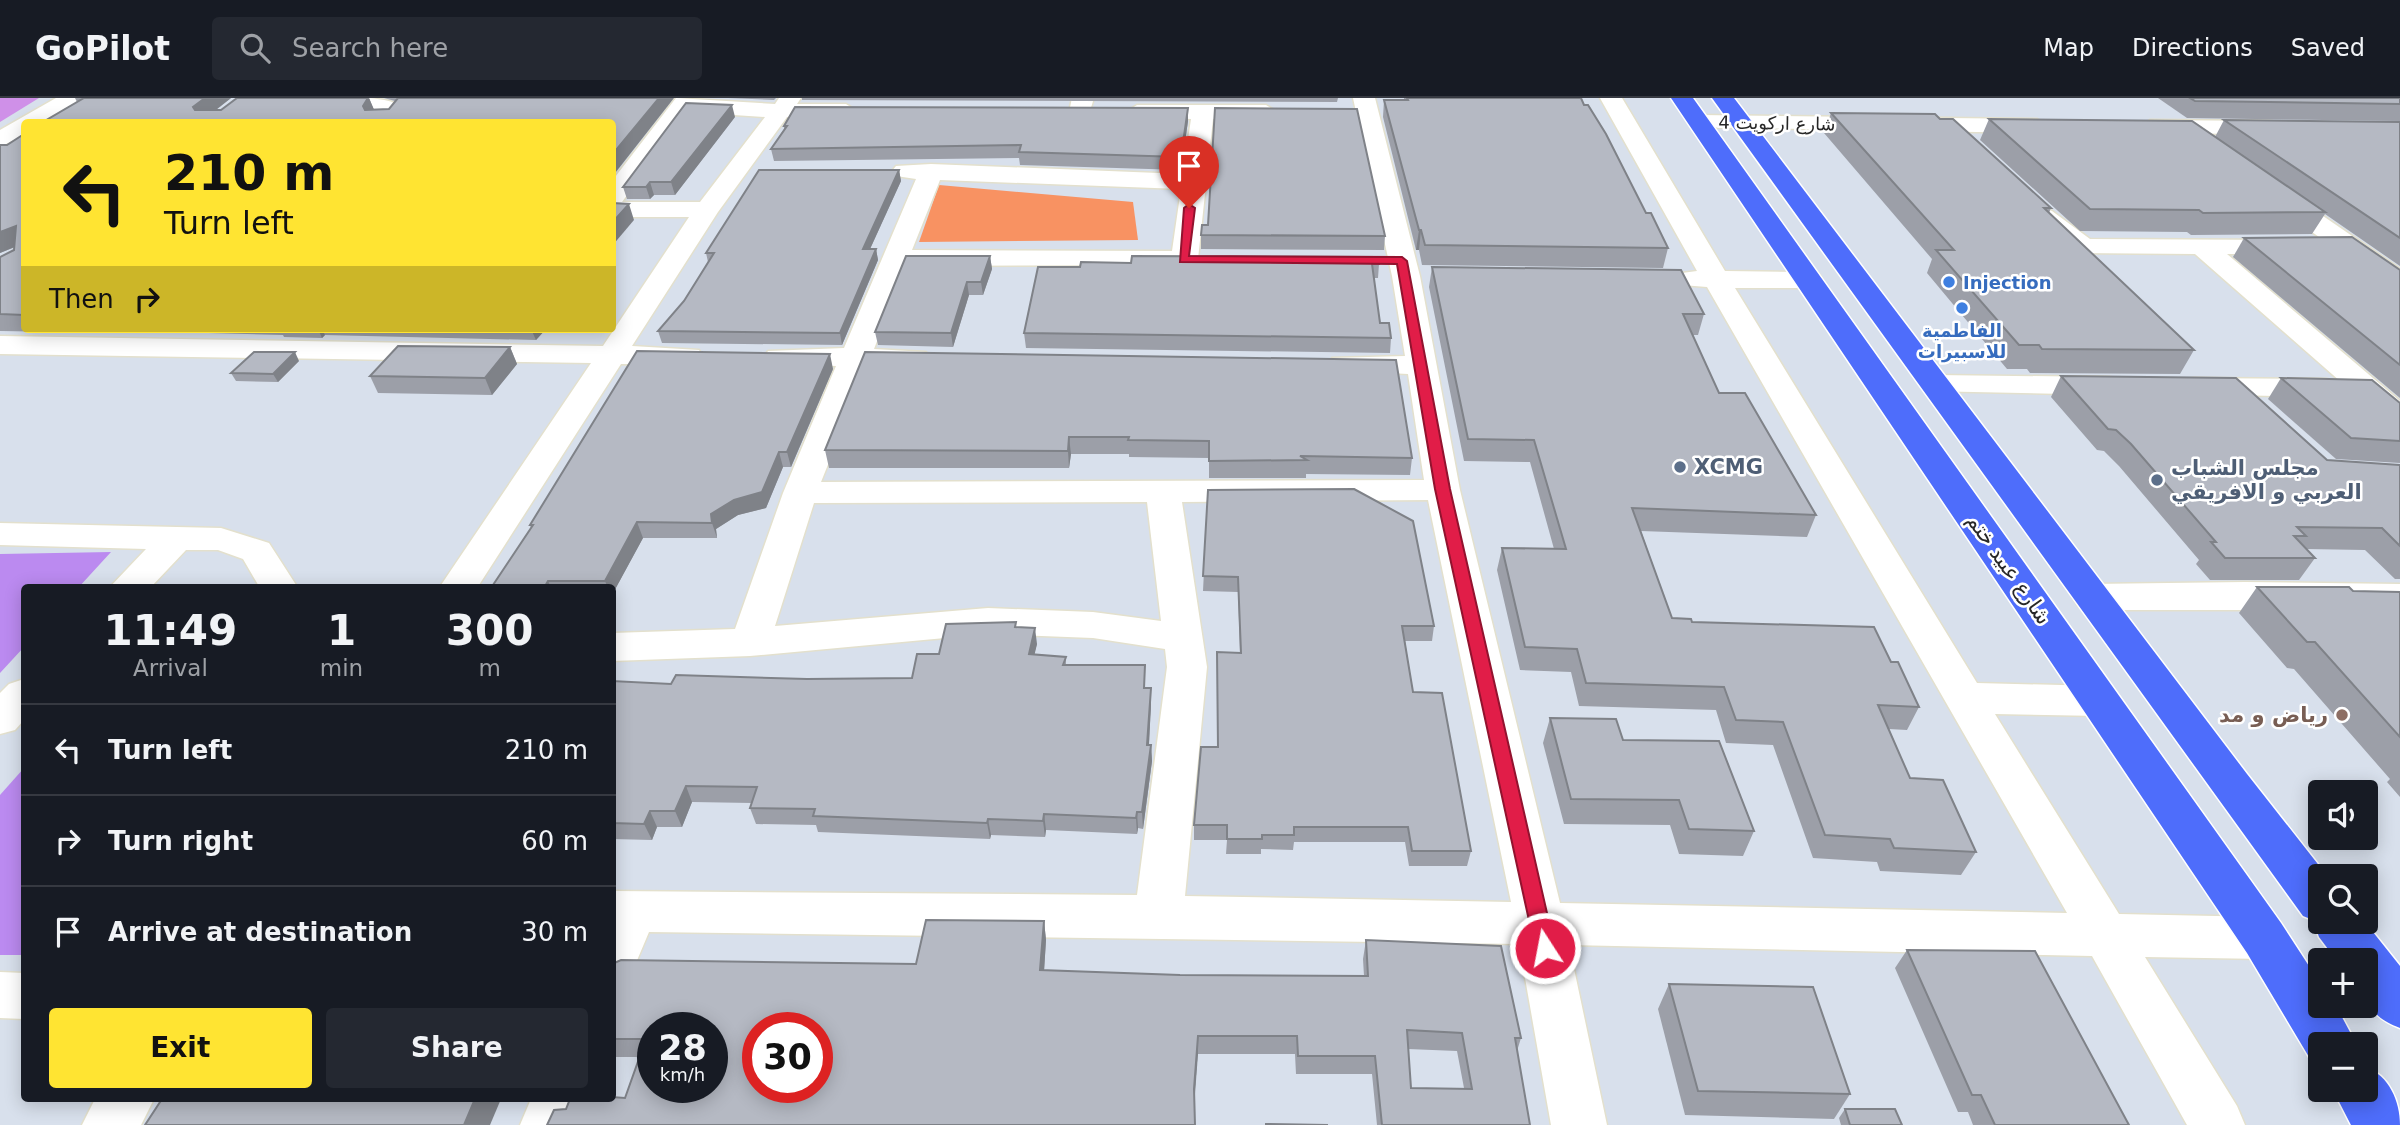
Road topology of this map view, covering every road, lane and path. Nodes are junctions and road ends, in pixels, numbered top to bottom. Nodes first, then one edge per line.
1 (72, 98) edge
2 (365, 98) edge
3 (1611, 98) edge
4 (685, 101) edge
5 (786, 104) edge
6 (1082, 105) edge
7 (2150, 105) dead end
8 (1356, 108) edge
9 (1711, 110) edge
10 (863, 111) edge
11 (1203, 111) junction
12 (1053, 112) edge
13 (1285, 112) edge
14 (35, 119) edge
15 (385, 119) edge
16 (1947, 125) junction
17 (2057, 126) edge
18 (21, 127) edge
19 (2126, 127) edge
20 (2181, 127) junction
21 (2288, 129) edge
22 (0, 139) edge
23 (2214, 151) edge
24 (0, 152) edge
25 (21, 152) edge
26 (1977, 154) edge
27 (878, 171) edge
28 (931, 171) junction
29 (622, 172) edge
30 (1192, 182) junction
31 (2259, 182) edge
32 (2028, 201) edge
33 (616, 209) edge
34 (707, 210) junction
35 (2348, 245) junction
36 (2202, 246) junction
37 (893, 258) junction
38 (1184, 259) junction
39 (1211, 260) edge
40 (1661, 279) edge
41 (1714, 279) junction
42 (1809, 280) junction
43 (2400, 282) edge
44 (0, 345) edge
45 (609, 355) junction
46 (854, 358) junction
47 (937, 359) edge
48 (1311, 363) edge
49 (1421, 365) junction
50 (1936, 384) junction
51 (2232, 387) junction
52 (2366, 388) junction
53 (2262, 414) edge
54 (2400, 418) edge
55 (1443, 489) junction
56 (1163, 492) junction
57 (800, 493) junction
58 (0, 534) edge
59 (179, 536) junction
60 (132, 584) edge
61 (277, 584) edge
62 (461, 584) edge
63 (2091, 597) junction
64 (2400, 597) edge
65 (1185, 638) junction
66 (750, 642) junction
67 (616, 647) edge
68 (21, 697) edge
69 (1966, 698) junction
70 (2100, 701) junction
71 (0, 719) edge
72 (2308, 886) edge
73 (622, 912) edge
74 (1159, 916) junction
75 (1540, 923) junction
76 (2106, 933) junction
77 (2345, 934) edge
78 (2264, 938) junction
79 (616, 942) edge
80 (2356, 948) edge
81 (2378, 977) edge
82 (0, 995) edge
83 (21, 996) edge
84 (2400, 1005) edge
85 (2323, 1032) edge
86 (125, 1102) edge
87 (557, 1102) edge
88 (2367, 1102) edge
89 (110, 1125) edge
90 (548, 1125) edge
91 (1579, 1125) edge
92 (2217, 1125) edge
93 (2381, 1125) edge

1 - 14 street
2 - 15 street
3 - 41 street
4 - 5 street
4 - 29 street
5 - 10 street
5 - 34 street
6 - 11 street
6 - 12 street
7 - 20 street
8 - 49 street
9 - 16 street, شارع اركويت 4
9 - 42 main road, شارع عبيد ختم
9 - 50 main road
11 - 13 street
11 - 30 street
16 - 17 street, شارع اركويت 4
16 - 26 street
18 - 22 street
19 - 20 street
20 - 21 street
20 - 23 street
24 - 25 street
27 - 28 street
28 - 30 street
28 - 37 street
30 - 38 street
31 - 35 street
32 - 36 street
33 - 34 street
34 - 45 street
35 - 36 street
35 - 43 street
36 - 52 street
37 - 38 street
37 - 46 street
38 - 39 street
40 - 41 street
41 - 42 street
41 - 69 street
42 - 70 main road, شارع عبيد ختم
44 - 45 street
45 - 46 street
45 - 62 street
46 - 47 street
46 - 57 street
48 - 49 street
49 - 55 street
50 - 51 street
50 - 63 main road
51 - 52 street
51 - 53 street
52 - 54 street
55 - 56 street
55 - 75 street
56 - 57 street
56 - 65 street
57 - 66 street
58 - 59 street
59 - 60 street
59 - 61 street
63 - 64 street
63 - 72 main road
65 - 66 street
65 - 74 street
66 - 67 street
68 - 71 street
69 - 70 street
69 - 76 street
70 - 78 main road, شارع عبيد ختم
73 - 74 street
73 - 79 street
74 - 75 street
75 - 76 street
75 - 91 street
76 - 78 street
76 - 92 street
77 - 80 main road
78 - 85 main road, شارع عبيد ختم
81 - 84 main road
82 - 83 street
86 - 89 street
87 - 90 street
88 - 93 main road

